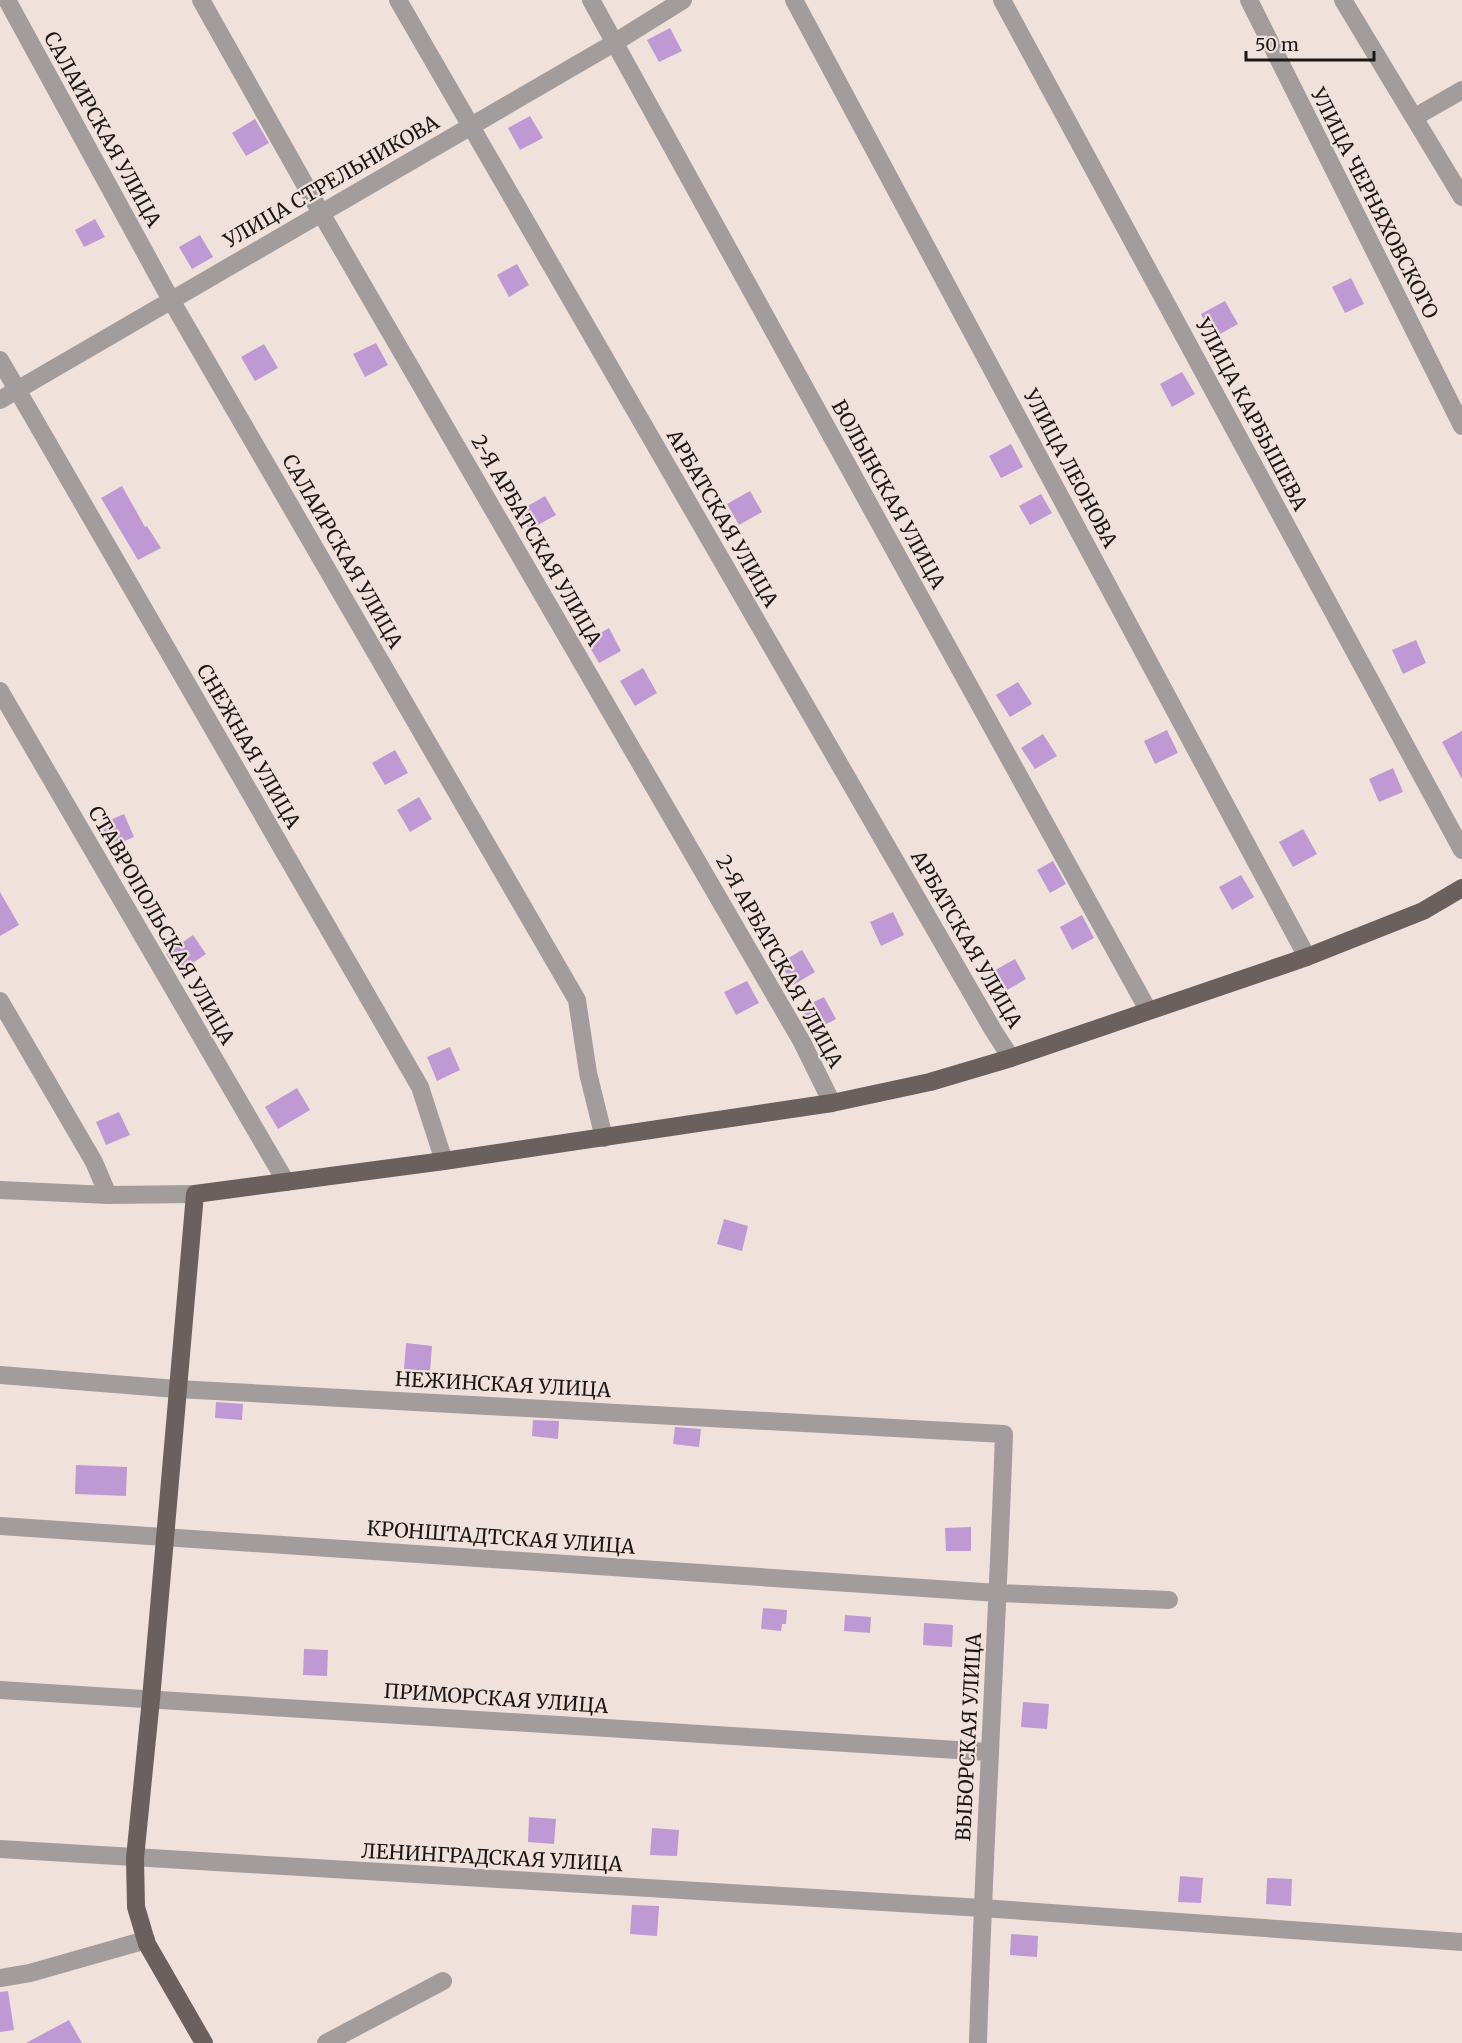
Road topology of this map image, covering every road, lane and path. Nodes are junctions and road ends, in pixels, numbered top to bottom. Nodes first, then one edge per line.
1 (7, 0) edge
2 (201, 0) edge
3 (398, 0) edge
4 (591, 0) edge
5 (683, 0) edge
6 (794, 0) edge
7 (1002, 0) edge
8 (1249, 0) edge
9 (1343, 0) edge
10 (614, 43) junction
11 (1462, 90) edge
12 (1415, 117) junction
13 (470, 126) junction
14 (1462, 197) edge
15 (321, 213) junction
16 (171, 300) junction
17 (0, 360) edge
18 (17, 390) junction
19 (0, 400) edge
20 (1462, 426) edge
21 (0, 691) edge
22 (1462, 850) edge
23 (1462, 888) edge
24 (1307, 957) junction
25 (0, 1001) edge
26 (1148, 1010) junction
27 (1011, 1058) junction
28 (832, 1103) junction
29 (604, 1138) junction
30 (444, 1161) junction
31 (286, 1182) junction
32 (0, 1190) edge
33 (195, 1194) junction
34 (108, 1195) junction
35 (0, 1375) edge
36 (177, 1389) junction
37 (1004, 1434) joint
38 (0, 1526) edge
39 (165, 1537) junction
40 (998, 1593) junction
41 (1169, 1600) dead end
42 (0, 1690) edge
43 (152, 1699) junction
44 (989, 1752) junction
45 (0, 1849) edge
46 (135, 1858) junction
47 (982, 1908) junction
48 (1462, 1941) edge
49 (146, 1942) junction
50 (0, 1978) edge
51 (443, 1981) dead end
52 (204, 2043) edge
53 (326, 2043) edge
54 (978, 2043) edge

1 - 16 street, САЛАИРСКАЯ УЛИЦА
2 - 15 street, 2-Я АРБАТСКАЯ УЛИЦА
3 - 13 street, АРБАТСКАЯ УЛИЦА
4 - 10 street, ВОЛЫНСКАЯ УЛИЦА
5 - 10 street, УЛИЦА СТРЕЛЬНИКОВА
6 - 24 street, УЛИЦА ЛЕОНОВА
7 - 22 street, УЛИЦА КАРБЫШЕВА
8 - 20 street, УЛИЦА ЧЕРНЯХОВСКОГО
9 - 12 street
10 - 13 street, УЛИЦА СТРЕЛЬНИКОВА
10 - 26 street, ВОЛЫНСКАЯ УЛИЦА
11 - 12 street
12 - 14 street
13 - 15 street, УЛИЦА СТРЕЛЬНИКОВА
13 - 27 street, АРБАТСКАЯ УЛИЦА
15 - 16 street, УЛИЦА СТРЕЛЬНИКОВА
15 - 28 street, 2-Я АРБАТСКАЯ УЛИЦА
16 - 18 street, УЛИЦА СТРЕЛЬНИКОВА
16 - 29 street, САЛАИРСКАЯ УЛИЦА
17 - 18 street, СНЕЖНАЯ УЛИЦА
18 - 19 street, УЛИЦА СТРЕЛЬНИКОВА
18 - 30 street, СНЕЖНАЯ УЛИЦА
21 - 31 street, СТАВРОПОЛЬСКАЯ УЛИЦА
23 - 24 main road
24 - 26 main road
25 - 34 street
26 - 27 main road
27 - 28 main road
28 - 29 main road
29 - 30 main road
30 - 31 main road
31 - 33 main road
32 - 34 street
33 - 34 street
33 - 36 main road
35 - 36 street, НЕЖИНСКАЯ УЛИЦА
36 - 37 street, НЕЖИНСКАЯ УЛИЦА
36 - 39 main road
37 - 40 street, ВЫБОРСКАЯ УЛИЦА
38 - 39 street, КРОНШТАДТСКАЯ УЛИЦА
39 - 40 street, КРОНШТАДТСКАЯ УЛИЦА
39 - 43 main road
40 - 41 street, КРОНШТАДТСКАЯ УЛИЦА
40 - 44 street, ВЫБОРСКАЯ УЛИЦА
42 - 43 street, ПРИМОРСКАЯ УЛИЦА
43 - 44 street, ПРИМОРСКАЯ УЛИЦА
43 - 46 main road
44 - 47 street, ВЫБОРСКАЯ УЛИЦА
45 - 46 street, ЛЕНИНГРАДСКАЯ УЛИЦА
46 - 47 street, ЛЕНИНГРАДСКАЯ УЛИЦА
46 - 49 main road
47 - 48 street, ЛЕНИНГРАДСКАЯ УЛИЦА
47 - 54 street, ВЫБОРСКАЯ УЛИЦА
49 - 50 street
49 - 52 main road
51 - 53 street

